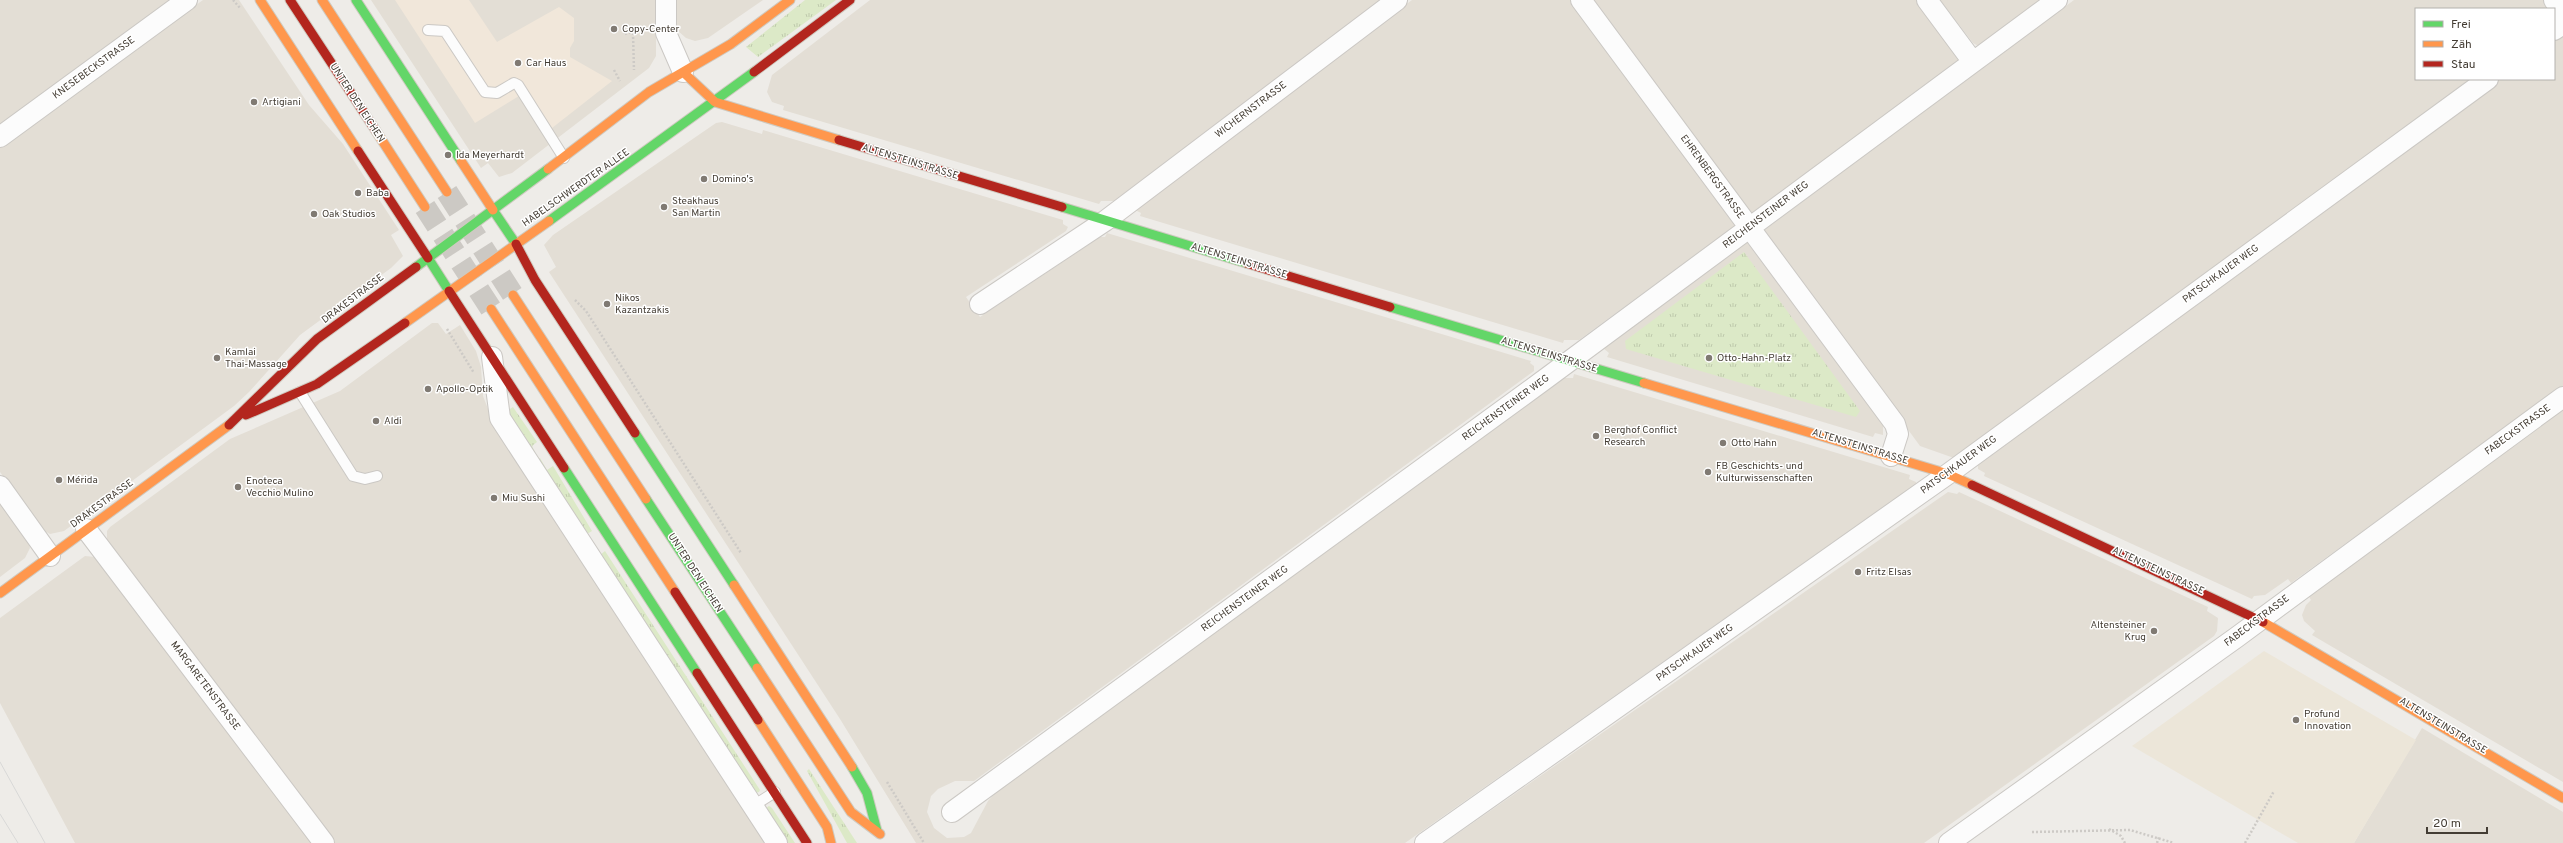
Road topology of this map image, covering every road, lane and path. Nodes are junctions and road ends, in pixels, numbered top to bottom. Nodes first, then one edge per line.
1 (187, 0) edge
2 (260, 0) edge
3 (290, 0) edge
4 (322, 0) edge
5 (356, 0) edge
6 (666, 0) edge
7 (790, 0) edge
8 (850, 0) edge
9 (1397, 0) edge
10 (1581, 0) edge
11 (1927, 0) edge
12 (2057, 0) edge
13 (2554, 0) edge
14 (2563, 14) edge
15 (641, 28) dead end
16 (428, 30) dead end
17 (633, 33) junction
18 (625, 34) dead end
19 (1974, 62) junction
20 (614, 70) dead end
21 (634, 70) dead end
22 (683, 72) junction
23 (2487, 80) edge
24 (620, 81) dead end
25 (715, 102) junction
26 (0, 137) edge
27 (564, 158) junction
28 (447, 192) tunnel mouth
29 (424, 207) tunnel mouth
30 (493, 210) junction
31 (1105, 221) junction
32 (1748, 228) junction
33 (516, 244) junction
34 (428, 258) junction
35 (449, 291) junction
36 (513, 294) tunnel mouth
37 (980, 304) dead end
38 (491, 309) tunnel mouth
39 (448, 332) dead end
40 (492, 357) junction
41 (1570, 361) junction
42 (478, 379) dead end
43 (300, 392) junction
44 (2563, 397) edge
45 (237, 419) junction
46 (1891, 456) junction
47 (1948, 474) junction
48 (376, 476) dead end
49 (0, 486) edge
50 (86, 529) junction
51 (50, 556) junction
52 (0, 593) edge
53 (2260, 620) junction
54 (2274, 791) dead end
55 (775, 792) junction
56 (2563, 798) edge
57 (753, 806) junction
58 (952, 812) dead end
59 (2108, 829) junction
60 (877, 831) junction
61 (2032, 832) dead end
62 (2158, 837) junction
63 (324, 843) edge
64 (777, 843) edge
65 (807, 843) edge
66 (831, 843) edge
67 (885, 843) edge
68 (1425, 843) edge
69 (1949, 843) edge
70 (2125, 843) edge
71 (2157, 843) edge
72 (2174, 843) edge
73 (2245, 843) edge

1 - 26 street, KNESEBECKSTRASSE
2 - 34 main road
3 - 29 main road, UNTER DEN EICHEN
4 - 28 main road
5 - 30 main road
6 - 22 street
7 - 22 main road
8 - 25 main road, HABELSCHWERDTER ALLEE
9 - 31 street, WICHERNSTRASSE
10 - 32 street, EHRENBERGSTRASSE
11 - 19 street
12 - 19 street, REICHENSTEINER WEG
13 - 14 street
15 - 17 path
16 - 27 lane
17 - 18 path
17 - 21 path
19 - 32 street, REICHENSTEINER WEG
20 - 24 path
22 - 25 main road
22 - 27 main road
23 - 47 street, PATSCHKAUER WEG
25 - 31 main road, ALTENSTEINSTRASSE
25 - 33 main road, HABELSCHWERDTER ALLEE
27 - 30 main road
30 - 33 main road
30 - 34 main road, DRAKESTRASSE
31 - 37 street
31 - 41 main road, ALTENSTEINSTRASSE
32 - 41 street, REICHENSTEINER WEG
32 - 46 street, EHRENBERGSTRASSE
33 - 35 main road, HABELSCHWERDTER ALLEE
33 - 60 main road
34 - 35 main road
34 - 45 main road, DRAKESTRASSE
35 - 40 main road
35 - 43 main road, DRAKESTRASSE
36 - 60 main road, UNTER DEN EICHEN
38 - 66 main road
39 - 42 path
40 - 55 main road
40 - 57 street
41 - 46 main road, ALTENSTEINSTRASSE
41 - 58 street, REICHENSTEINER WEG
43 - 45 main road, DRAKESTRASSE
43 - 48 lane
44 - 53 street, FABECKSTRASSE
45 - 50 main road, DRAKESTRASSE
46 - 47 main road, ALTENSTEINSTRASSE
47 - 53 main road, ALTENSTEINSTRASSE
47 - 68 street, PATSCHKAUER WEG
49 - 51 street
50 - 51 main road, DRAKESTRASSE
50 - 63 street, MARGARETENSTRASSE
51 - 52 main road, DRAKESTRASSE
53 - 56 main road, ALTENSTEINSTRASSE
53 - 69 street, FABECKSTRASSE
54 - 73 path
55 - 57 lane
55 - 65 main road
57 - 64 street
59 - 61 path
59 - 62 path
59 - 70 path
60 - 67 main road, UNTER DEN EICHEN
62 - 71 path
62 - 72 path

